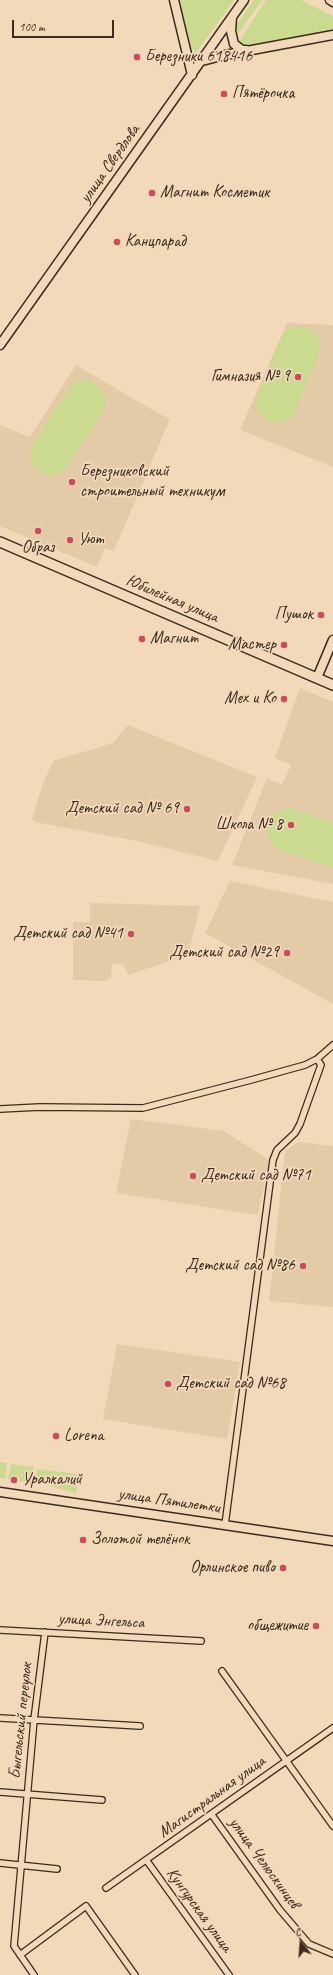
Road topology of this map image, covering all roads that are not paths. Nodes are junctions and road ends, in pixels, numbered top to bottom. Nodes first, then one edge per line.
1 (174, 0) edge
2 (244, 0) edge
3 (233, 16) junction
4 (333, 35) edge
5 (252, 51) junction
6 (202, 61) junction
7 (192, 75) junction
8 (0, 345) edge
9 (0, 542) edge
10 (333, 640) edge
11 (317, 678) junction
12 (333, 684) edge
13 (333, 1045) edge
14 (317, 1059) junction
15 (0, 1109) edge
16 (0, 1492) edge
17 (225, 1525) junction
18 (333, 1541) edge
19 (0, 1630) edge
20 (45, 1632) junction
21 (201, 1641) dead end
22 (222, 1671) dead end
23 (0, 1718) edge
24 (34, 1720) junction
25 (140, 1726) dead end
26 (333, 1728) edge
27 (286, 1762) junction
28 (0, 1792) edge
29 (27, 1793) junction
30 (102, 1800) dead end
31 (212, 1815) junction
32 (333, 1826) edge
33 (147, 1861) junction
34 (0, 1863) edge
35 (21, 1865) junction
36 (57, 1869) dead end
37 (106, 1888) dead end
38 (333, 1954) edge
39 (20, 1955) junction
40 (34, 1975) edge
41 (135, 1975) edge
42 (228, 1975) edge

1 - 7 main road
2 - 3 main road, улица Свердлова
3 - 5 main road
3 - 6 main road, улица Свердлова
4 - 5 main road
5 - 6 main road
6 - 7 main road, улица Свердлова
7 - 8 main road, улица Свердлова
9 - 11 main road, Юбилейная улица
10 - 11 main road
11 - 12 main road, Юбилейная улица
13 - 14 street
14 - 15 street
14 - 17 street
16 - 17 main road, улица Пятилетки
17 - 18 main road, улица Пятилетки
19 - 20 street, улица Энгельса
20 - 21 street, улица Энгельса
20 - 24 street, Быгельский переулок
22 - 27 street
23 - 24 street
24 - 25 street
24 - 29 street, Быгельский переулок
26 - 27 street, Магистральная улица
27 - 31 street, Магистральная улица
27 - 32 street
28 - 29 street
29 - 30 street
29 - 35 street, Быгельский переулок
31 - 33 street, Магистральная улица
31 - 38 street, улица Челюскинцев
33 - 37 street, Магистральная улица
33 - 42 street, Кунгурская улица
34 - 35 street
35 - 36 street
35 - 39 street, Быгельский переулок
39 - 40 street, Быгельский переулок
39 - 41 street

